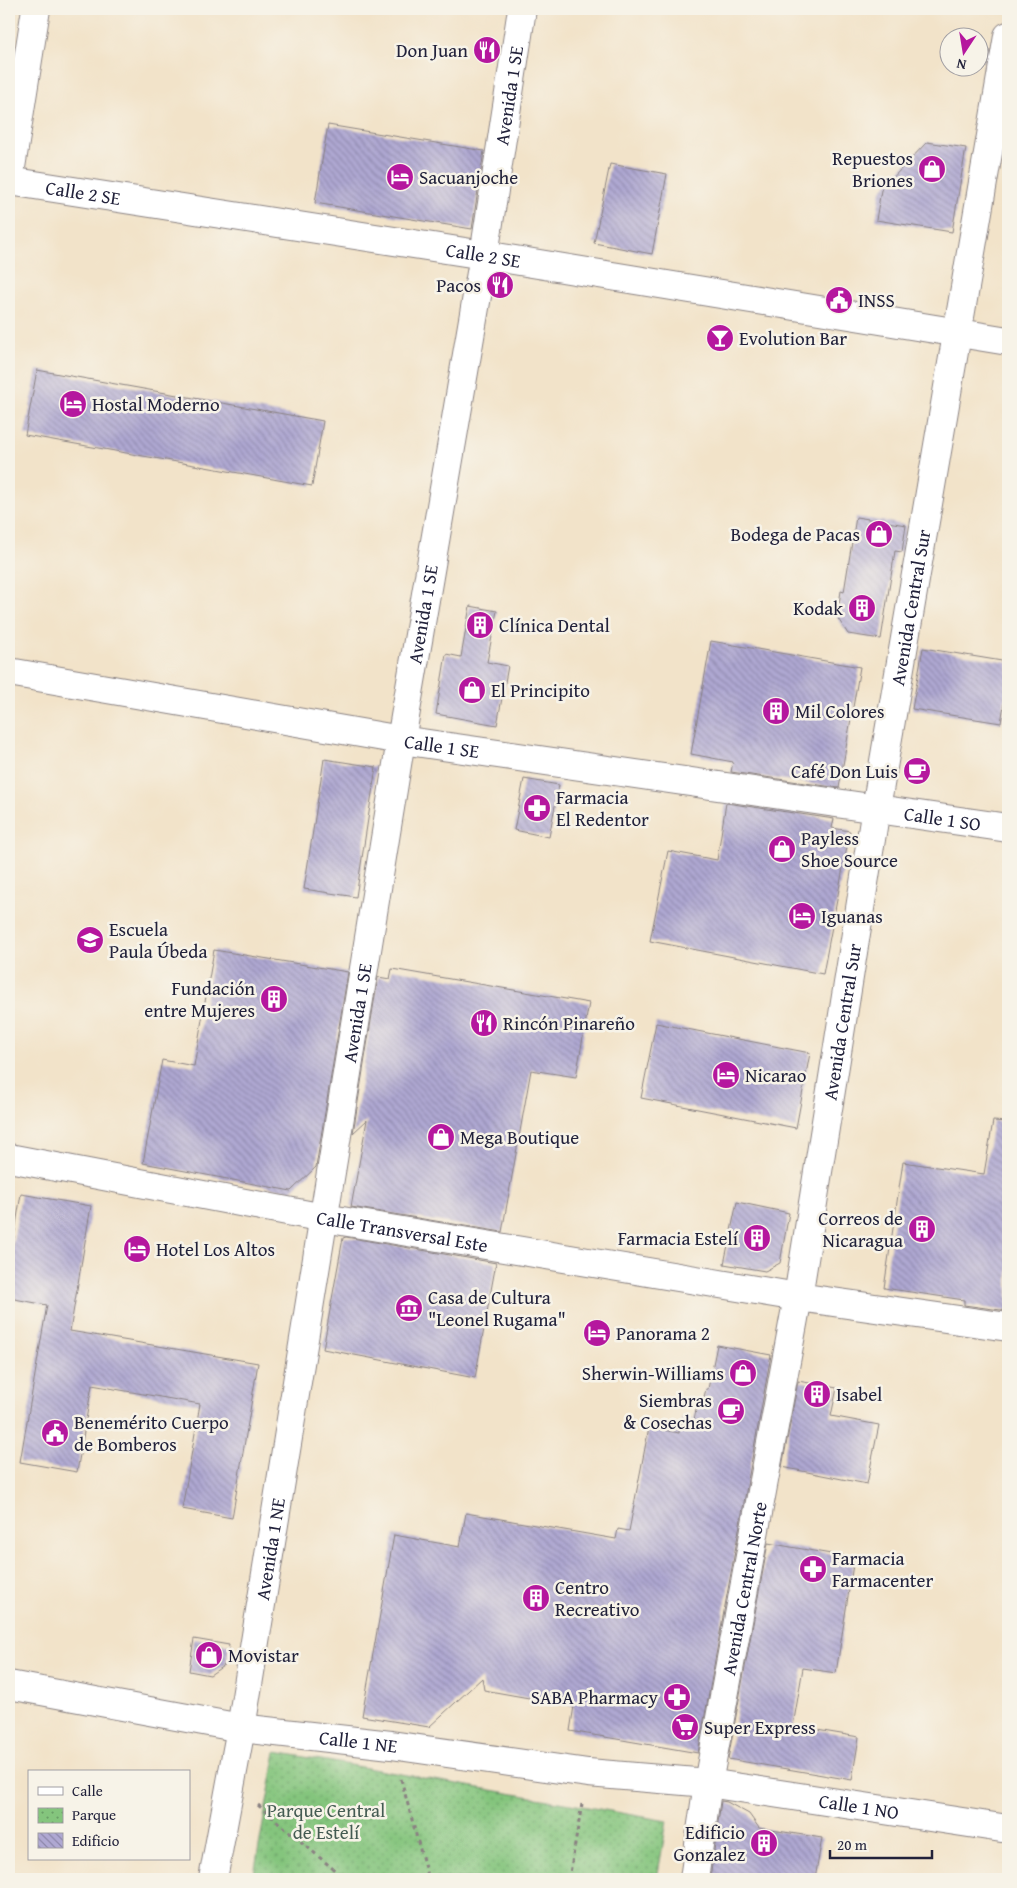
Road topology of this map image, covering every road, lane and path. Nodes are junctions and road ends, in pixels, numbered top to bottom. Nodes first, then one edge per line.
1 (36, 9) edge
2 (522, 9) edge
3 (1008, 36) edge
4 (9, 180) edge
5 (484, 255) junction
6 (957, 333) junction
7 (1008, 341) edge
8 (9, 672) edge
9 (401, 740) junction
10 (876, 808) junction
11 (1008, 828) edge
12 (9, 1158) edge
13 (324, 1218) junction
14 (798, 1297) junction
15 (1008, 1327) edge
16 (9, 1685) edge
17 (240, 1728) junction
18 (392, 1745) junction
19 (588, 1773) junction
20 (231, 1782) junction
21 (708, 1783) junction
22 (1008, 1828) edge
23 (213, 1879) edge
24 (345, 1879) edge
25 (428, 1879) edge
26 (568, 1879) edge
27 (694, 1879) edge

1 - 4 street
2 - 5 street, Avenida 1 SE
3 - 6 street, Avenida Central Sur
4 - 5 street, Calle 2 SE
5 - 6 street, Calle 2 SE
5 - 9 street, Avenida 1 SE
6 - 7 street, Calle 2 SE
6 - 10 street, Avenida Central Sur
8 - 9 street, Calle 1 SE
9 - 10 street, Calle 1 SE
9 - 13 street, Avenida 1 SE
10 - 11 street, Calle 1 SO
10 - 14 street, Avenida Central Sur
12 - 13 street, Calle Transversal Este
13 - 14 street, Calle Transversal Este
13 - 17 street, Avenida 1 NE
14 - 15 street, Calle Transversal Este
14 - 21 street, Avenida Central Norte
16 - 17 street, Calle 1 NE
17 - 18 street, Calle 1 NE
17 - 20 street, Avenida 1 NE
18 - 19 street, Calle 1 NE
18 - 25 path
19 - 21 street, Calle 1 NE
19 - 26 path
20 - 23 street, Avenida 1 NE
20 - 24 path
21 - 22 street, Calle 1 NO
21 - 27 street, Avenida Central Norte

